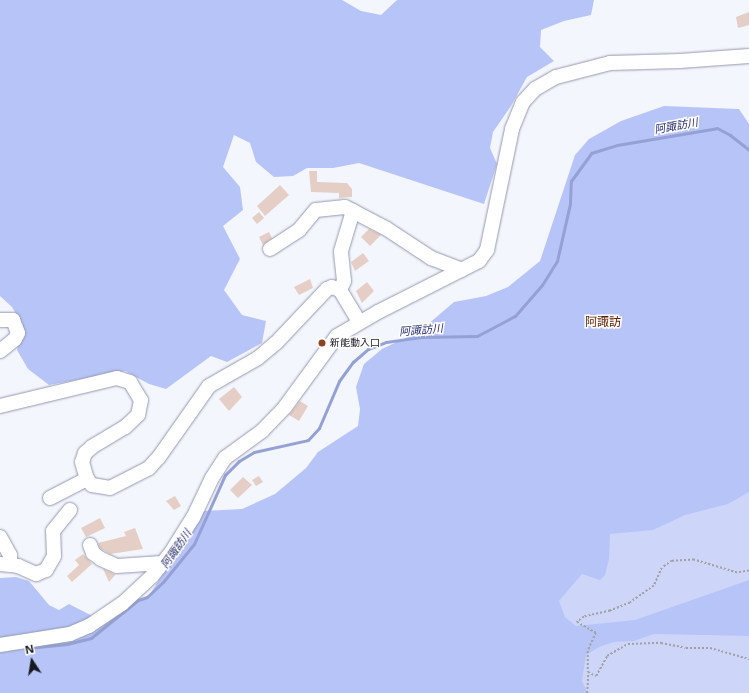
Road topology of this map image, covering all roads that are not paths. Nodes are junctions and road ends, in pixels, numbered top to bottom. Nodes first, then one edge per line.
1 (749, 56) edge
2 (353, 211) junction
3 (270, 249) dead end
4 (462, 270) junction
5 (340, 290) junction
6 (0, 320) edge
7 (359, 322) junction
8 (0, 351) edge
9 (0, 406) edge
10 (87, 479) junction
11 (50, 498) dead end
12 (70, 510) dead end
13 (0, 537) edge
14 (90, 545) dead end
15 (162, 563) junction
16 (5, 564) edge
17 (0, 645) edge

1 - 4 street
2 - 3 street
2 - 4 street
2 - 5 street
4 - 7 street
5 - 7 street
5 - 10 street
6 - 8 street
7 - 15 street
9 - 10 street
10 - 11 street
12 - 16 street
13 - 16 street
14 - 15 street
15 - 17 street

